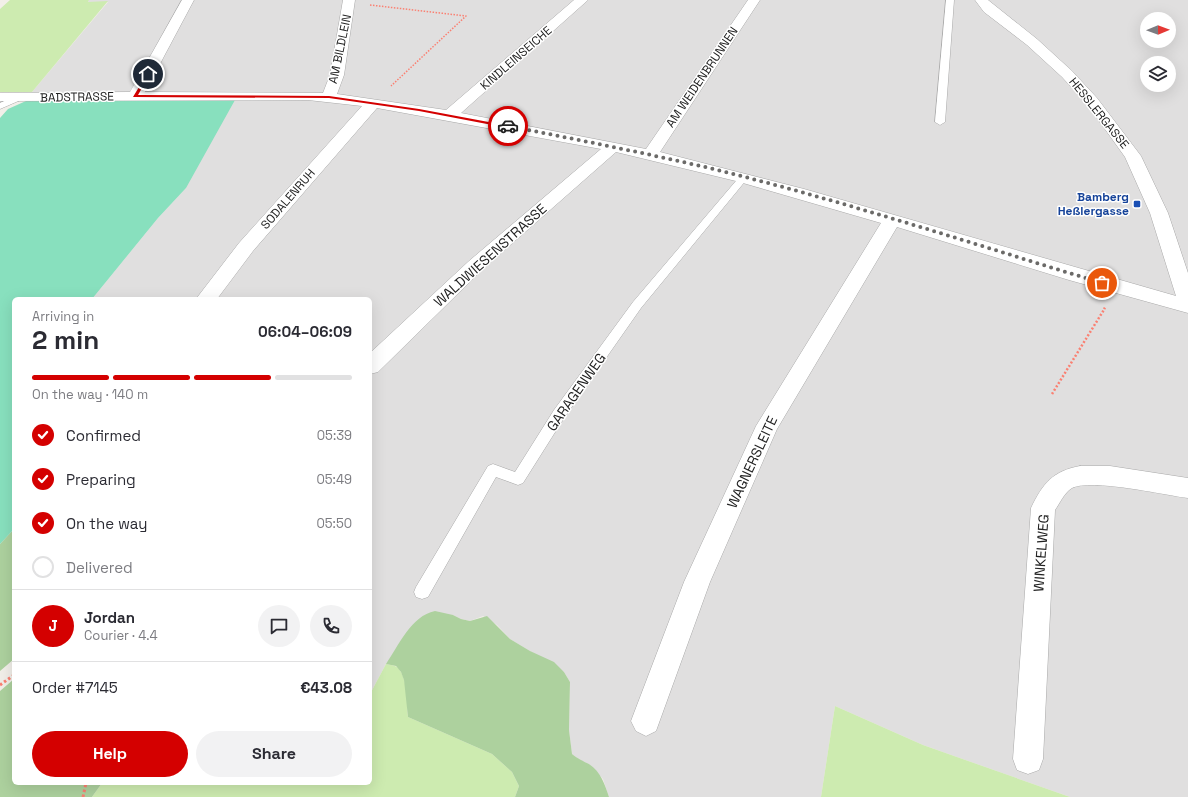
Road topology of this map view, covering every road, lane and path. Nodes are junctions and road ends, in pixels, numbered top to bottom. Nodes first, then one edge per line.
1 (188, 0) edge
2 (582, 0) edge
3 (754, 0) edge
4 (950, 0) edge
5 (981, 0) edge
6 (349, 3) edge
7 (135, 96) junction
8 (20, 97) junction
9 (329, 97) junction
10 (0, 98) edge
11 (373, 103) junction
12 (0, 106) edge
13 (450, 115) junction
14 (940, 122) dead end
15 (613, 147) junction
16 (650, 155) junction
17 (744, 178) junction
18 (892, 220) junction
19 (1117, 288) junction
20 (208, 297) edge
21 (1188, 302) edge
22 (1188, 306) edge
23 (372, 364) edge
24 (1052, 394) dead end
25 (1188, 488) edge
26 (422, 592) dead end
27 (12, 676) edge
28 (0, 685) edge
29 (646, 720) dead end
30 (1028, 759) dead end
31 (86, 785) edge
32 (84, 797) edge

1 - 7 street
2 - 13 street, KINDLEINSEICHE
3 - 16 street, AM WEIDENBRUNNEN
4 - 14 lane
5 - 21 street, HESSLERGASSE
6 - 9 street, AM BILDLEIN
6 - 11 path
7 - 8 street, BADSTRASSE
7 - 9 street, BADSTRASSE
8 - 10 street, BADSTRASSE
8 - 12 lane, BADSTRASSE
9 - 11 street, BADSTRASSE
11 - 13 street, BADSTRASSE
11 - 20 street, SODALENRUH
13 - 15 street, BADSTRASSE
15 - 16 street, BADSTRASSE
15 - 23 street, WALDWIESENSTRASSE
16 - 17 street, BADSTRASSE
17 - 18 street, BADSTRASSE
17 - 26 lane, GARAGENWEG
18 - 19 street, BADSTRASSE
18 - 29 street, WAGNERSLEITE
19 - 22 street, BADSTRASSE
19 - 24 path
25 - 30 street, WINKELWEG
27 - 28 path
31 - 32 path

